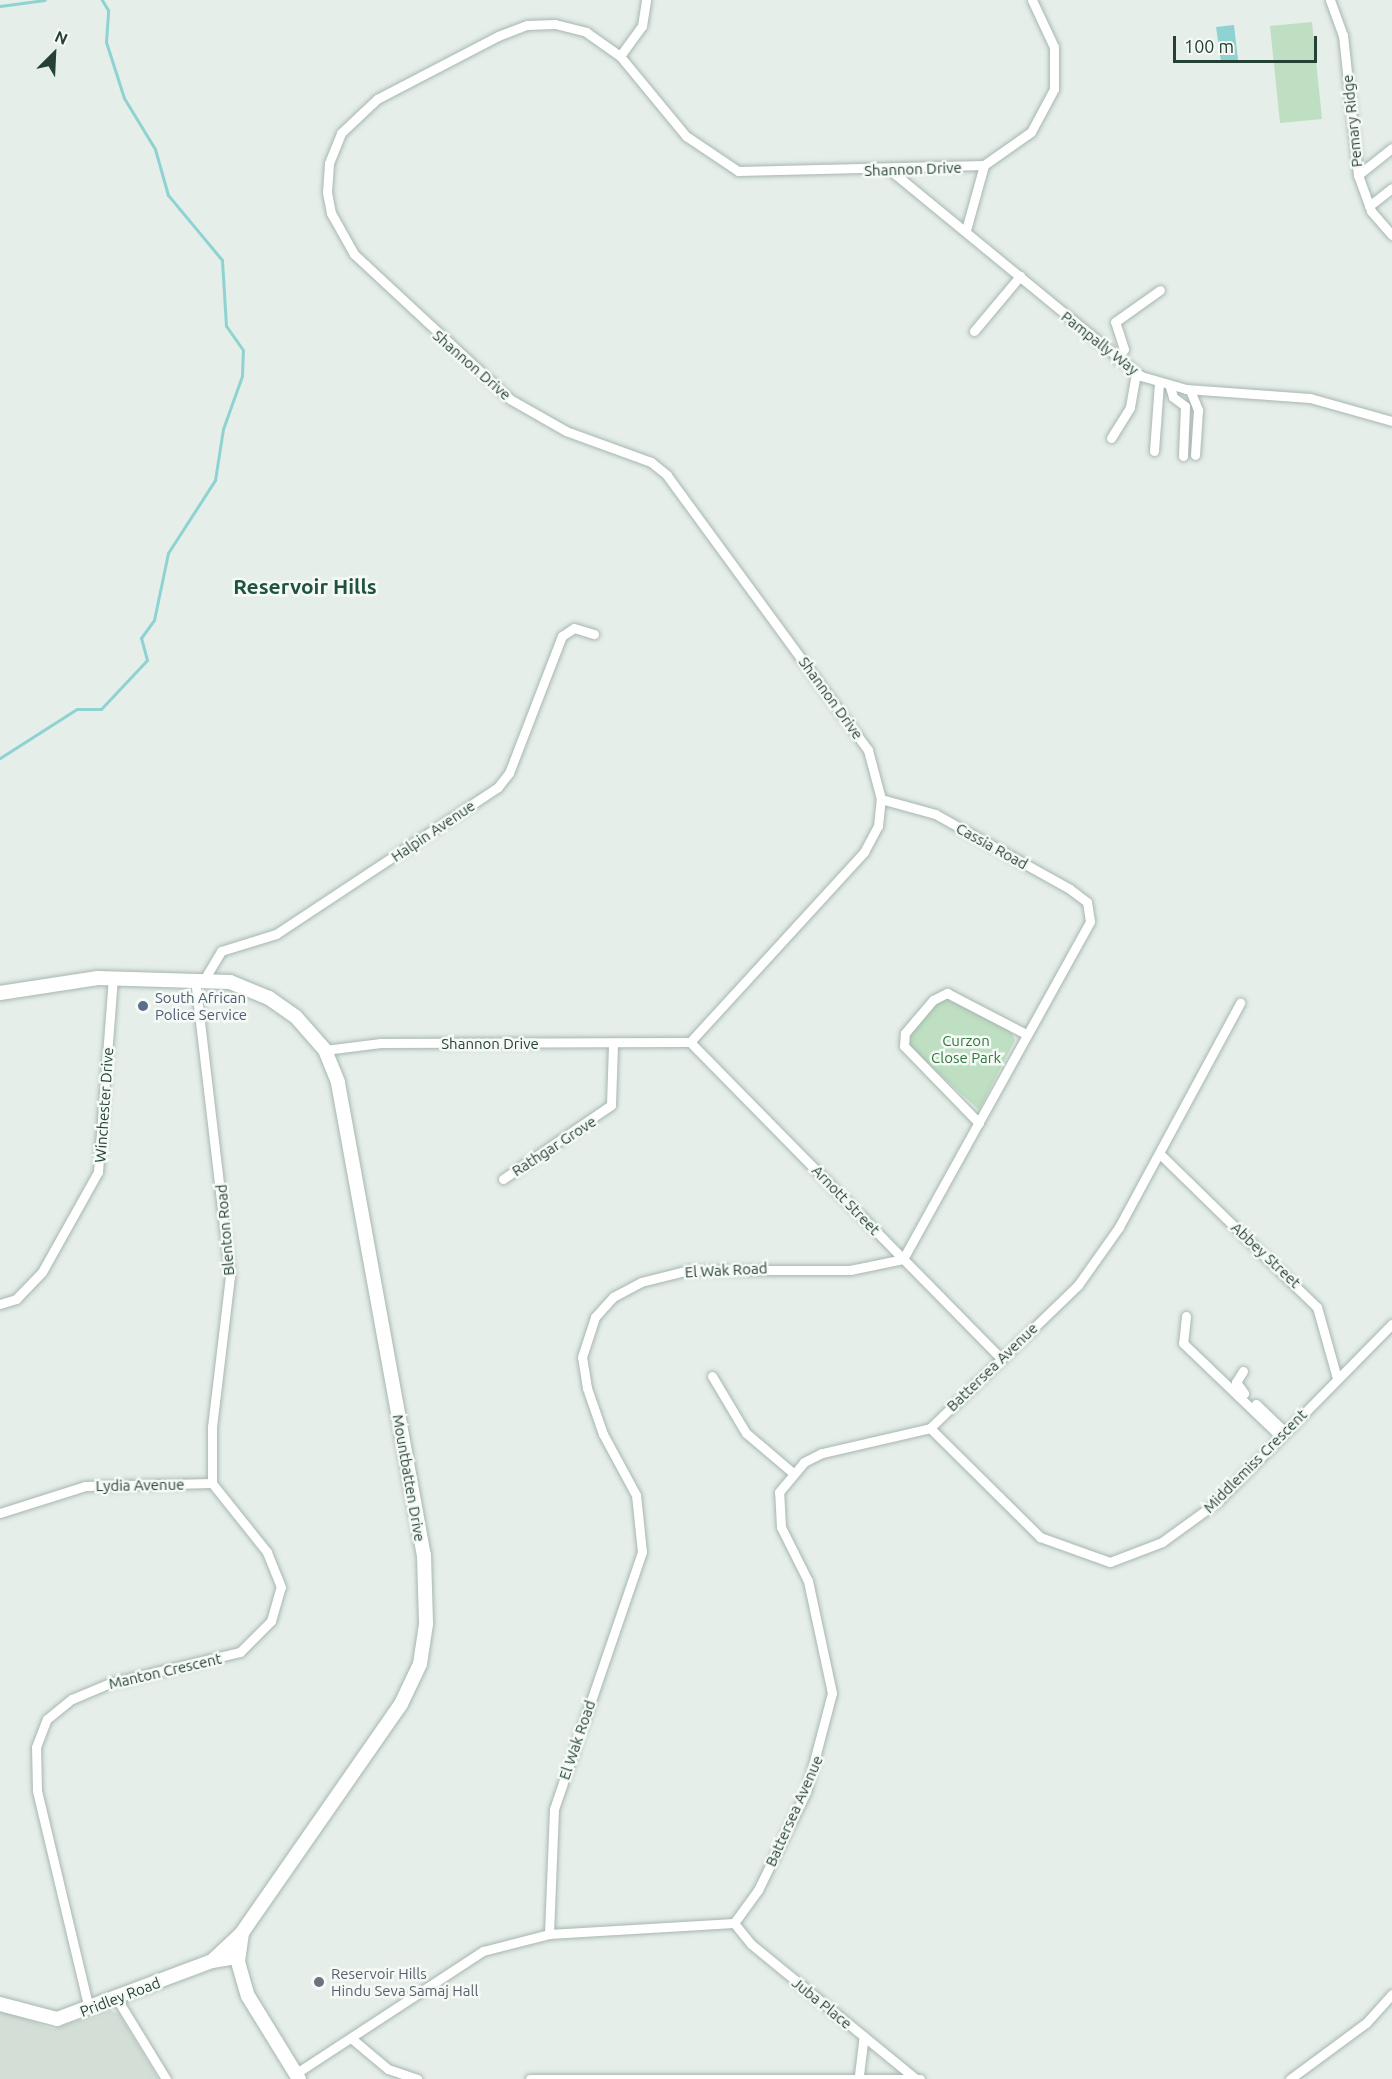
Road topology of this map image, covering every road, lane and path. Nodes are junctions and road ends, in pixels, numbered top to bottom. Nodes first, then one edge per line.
1 (646, 0) edge
2 (1330, 0) edge
3 (1038, 2) edge
4 (620, 56) junction
5 (1392, 148) edge
6 (984, 165) junction
7 (890, 170) junction
8 (1358, 175) junction
9 (1392, 188) edge
10 (1369, 206) junction
11 (966, 230) junction
12 (1392, 235) edge
13 (1020, 276) junction
14 (1160, 290) dead end
15 (974, 331) dead end
16 (1117, 359) junction
17 (1136, 374) junction
18 (1159, 383) junction
19 (1170, 387) junction
20 (1190, 390) junction
21 (1392, 421) edge
22 (1111, 438) dead end
23 (1154, 450) dead end
24 (1195, 454) dead end
25 (1183, 456) dead end
26 (594, 634) dead end
27 (881, 799) junction
28 (112, 978) junction
29 (200, 978) junction
30 (0, 993) edge
31 (1240, 1003) dead end
32 (1026, 1034) junction
33 (690, 1042) junction
34 (613, 1044) junction
35 (325, 1050) junction
36 (979, 1123) junction
37 (1160, 1154) junction
38 (503, 1179) dead end
39 (903, 1259) junction
40 (0, 1304) edge
41 (1186, 1317) dead end
42 (1392, 1324) edge
43 (1000, 1358) junction
44 (1243, 1371) dead end
45 (712, 1376) dead end
46 (1337, 1378) junction
47 (930, 1428) junction
48 (1282, 1434) junction
49 (792, 1472) junction
50 (212, 1483) junction
51 (0, 1513) edge
52 (734, 1923) junction
53 (242, 1933) junction
54 (549, 1934) junction
55 (238, 1957) junction
56 (212, 1961) junction
57 (1392, 1994) edge
58 (117, 1999) junction
59 (0, 2004) edge
60 (89, 2009) junction
61 (864, 2036) junction
62 (351, 2038) junction
63 (860, 2075) junction
64 (297, 2077) edge
65 (917, 2078) edge
66 (166, 2079) edge
67 (417, 2079) edge
68 (530, 2079) edge
69 (1290, 2079) edge

1 - 4 street
2 - 8 street, Pemary Ridge
3 - 6 street, Shannon Drive
4 - 7 street, Shannon Drive
4 - 27 street, Shannon Drive
5 - 8 street
6 - 7 street, Shannon Drive
6 - 11 street
7 - 11 street, Pampally Way
8 - 10 street, Pemary Ridge
9 - 10 street
10 - 12 street, Pemary Ridge
11 - 13 street, Pampally Way
13 - 15 street
13 - 16 street, Pampally Way
14 - 16 street
16 - 17 street, Pampally Way
17 - 18 street, Pampally Way
17 - 22 street
18 - 19 street, Pampally Way
18 - 23 street
19 - 20 street, Pampally Way
19 - 25 street
20 - 21 street, Pampally Way
20 - 24 street
26 - 29 street, Halpin Avenue
27 - 32 street, Cassia Road
27 - 33 street, Shannon Drive
28 - 29 main road, Mountbatten Drive
28 - 30 main road, Mountbatten Drive
28 - 40 street, Winchester Drive
29 - 35 main road, Mountbatten Drive
29 - 50 street, Blenton Road
31 - 37 street, Battersea Avenue
32 - 36 street
32 - 36 street
33 - 34 street, Shannon Drive
33 - 39 street, Arnott Street
34 - 35 street, Shannon Drive
34 - 38 street, Rathgar Grove
35 - 53 main road, Mountbatten Drive
36 - 39 street
37 - 43 street, Battersea Avenue
37 - 46 street, Abbey Street
39 - 43 street, Arnott Street
39 - 54 street, El Wak Road
41 - 48 street
42 - 46 street, Middlemiss Crescent
43 - 47 street, Battersea Avenue
44 - 48 street
45 - 49 street
46 - 48 street, Middlemiss Crescent
47 - 48 street, Middlemiss Crescent
47 - 49 street
49 - 52 street, Battersea Avenue
50 - 51 street, Lydia Avenue
50 - 60 street, Manton Crescent
52 - 54 street
52 - 61 street, Juba Place
53 - 55 main road, Mountbatten Drive
53 - 56 main road
54 - 62 street
55 - 56 main road, Pridley Road
55 - 64 main road, Mountbatten Drive
56 - 58 main road, Pridley Road
57 - 69 street
58 - 60 main road, Pridley Road
58 - 66 street
59 - 60 main road, Pridley Road
61 - 63 street
61 - 65 street, Juba Place
62 - 64 street
62 - 67 street
63 - 65 street
63 - 68 street

